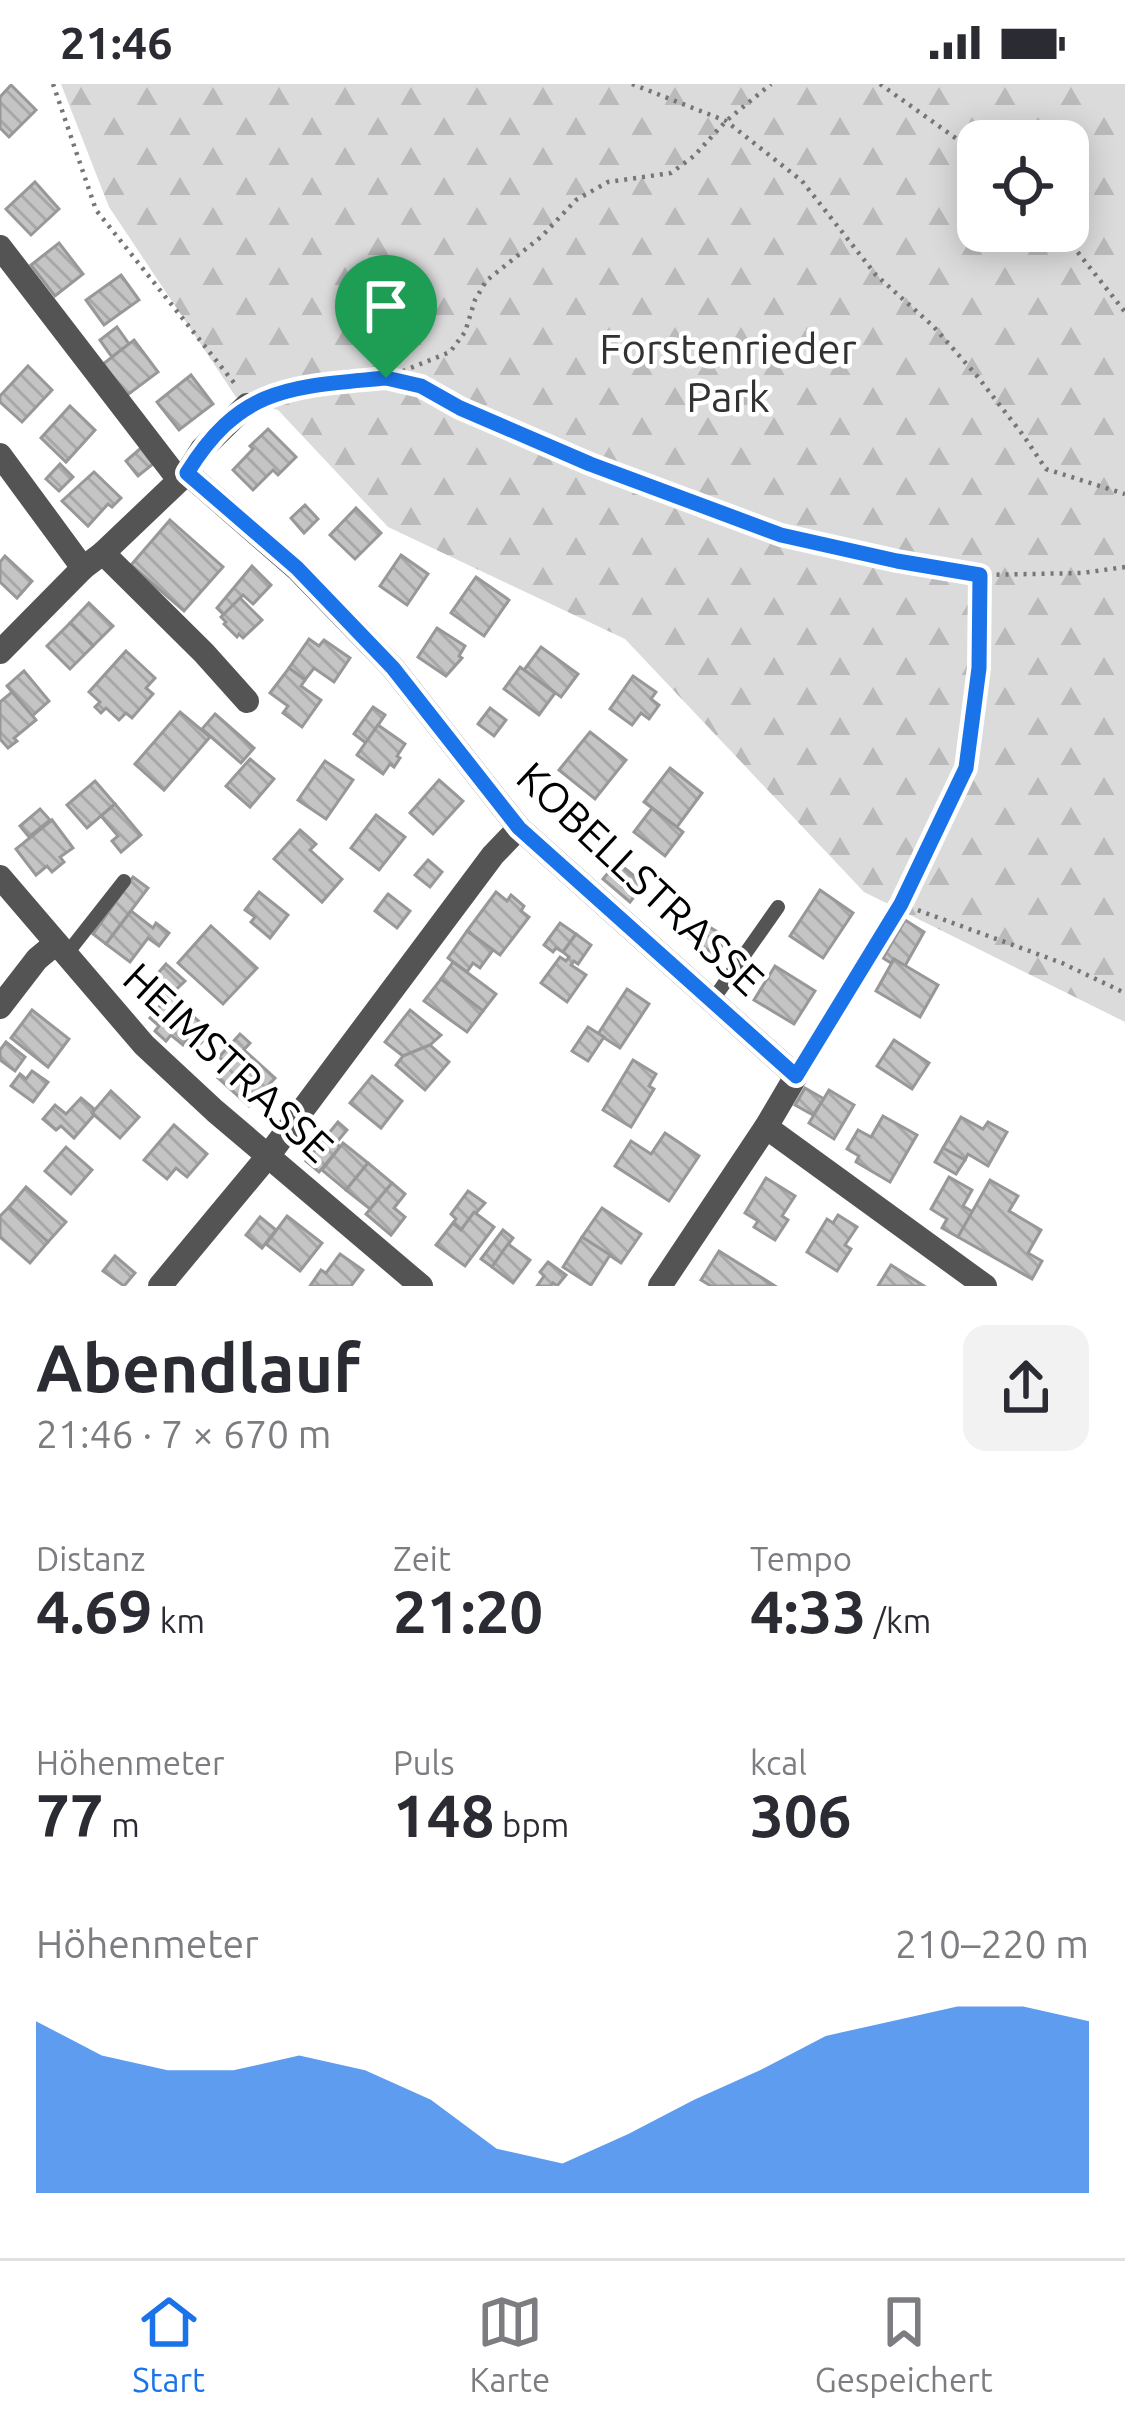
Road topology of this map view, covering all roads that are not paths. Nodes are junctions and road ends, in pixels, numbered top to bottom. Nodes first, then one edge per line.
1 (0, 247) edge
2 (247, 405) road end
3 (0, 455) edge
4 (183, 477) junction
5 (93, 560) junction
6 (0, 652) edge
7 (247, 701) dead end
8 (519, 828) junction
9 (0, 877) edge
10 (124, 881) dead end
11 (778, 908) dead end
12 (60, 950) junction
13 (712, 1001) junction
14 (0, 1007) edge
15 (766, 1127) junction
16 (268, 1156) junction
17 (160, 1286) edge
18 (421, 1286) edge
19 (660, 1286) edge
20 (985, 1286) edge

1 - 4 street, KOBELLSTRASSE
2 - 4 street
3 - 5 street
4 - 5 street
4 - 8 street, KOBELLSTRASSE
5 - 6 street
5 - 7 street
8 - 13 street, KOBELLSTRASSE
8 - 16 street
9 - 12 street, HEIMSTRASSE
10 - 12 lane
11 - 13 lane
12 - 14 street
12 - 16 street, HEIMSTRASSE
13 - 15 street, KOBELLSTRASSE
15 - 19 street
15 - 20 street
16 - 17 street
16 - 18 street, HEIMSTRASSE

